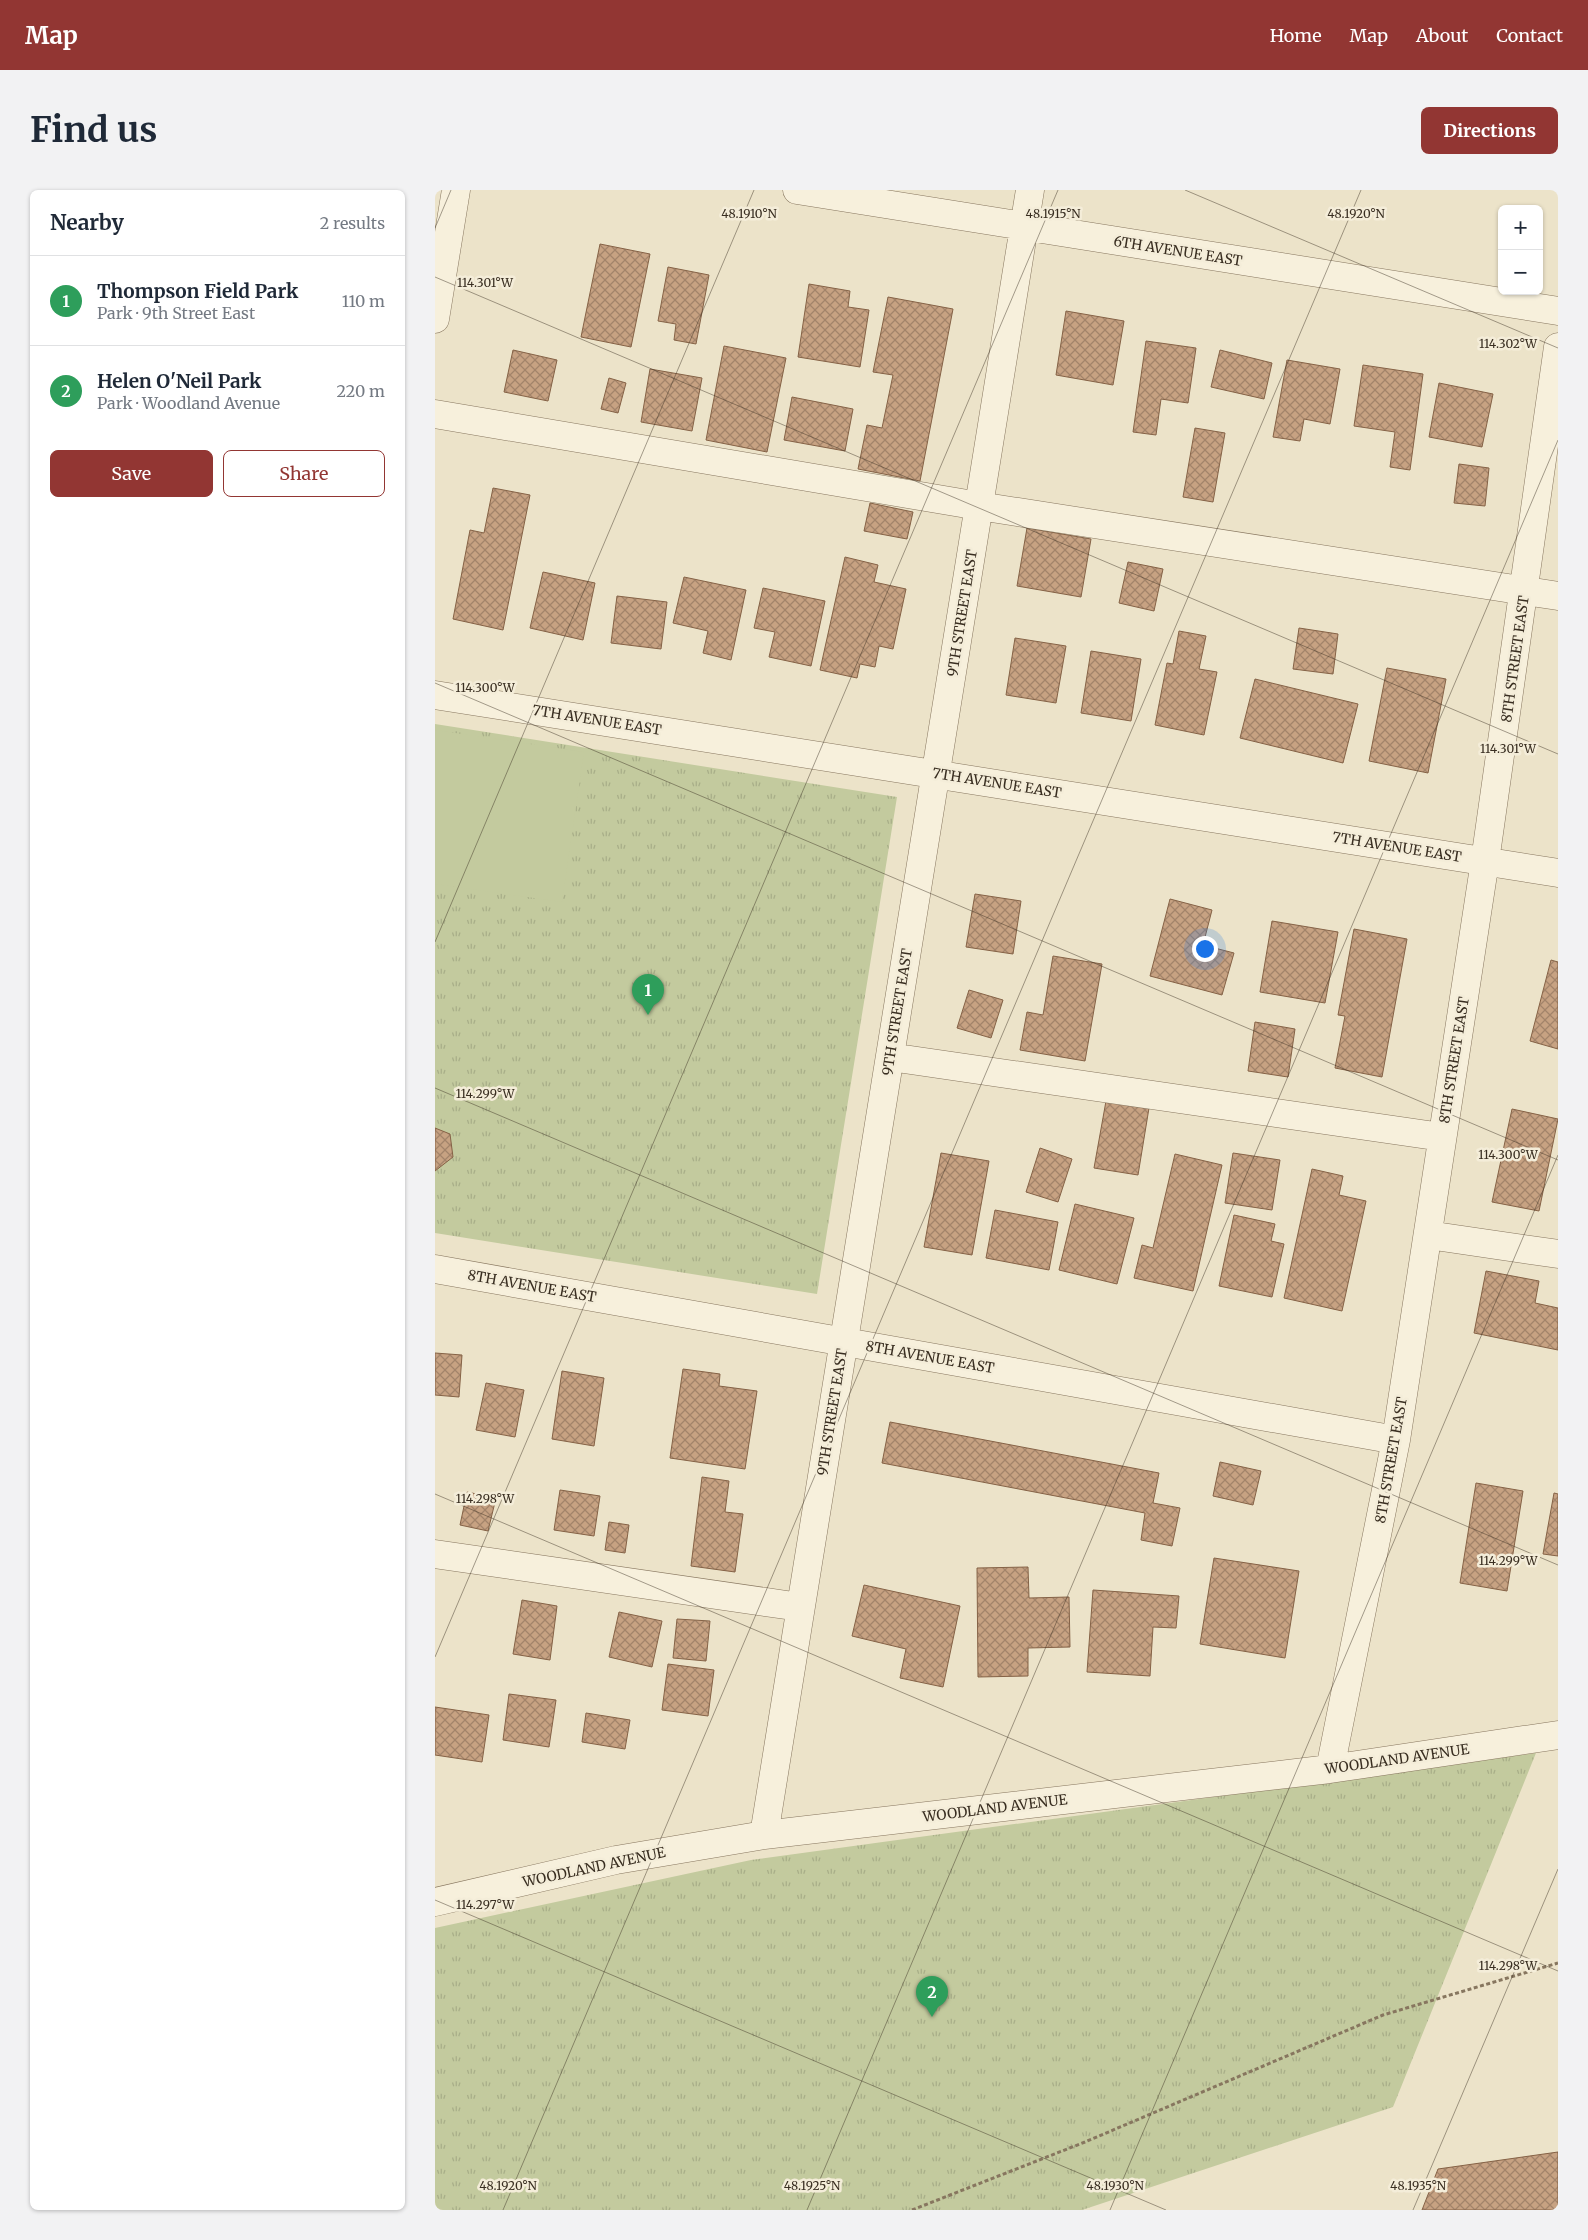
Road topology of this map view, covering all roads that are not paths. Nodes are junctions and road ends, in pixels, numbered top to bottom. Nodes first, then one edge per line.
1 (456, 190) edge
2 (797, 190) edge
3 (1030, 190) edge
4 (1024, 227) junction
5 (1558, 311) edge
6 (435, 318) edge
7 (1558, 347) edge
8 (435, 414) edge
9 (979, 506) junction
10 (1525, 591) junction
11 (1558, 596) edge
12 (435, 695) edge
13 (936, 774) junction
14 (1485, 861) junction
15 (1558, 873) edge
16 (890, 1057) junction
17 (1443, 1137) junction
18 (1428, 1235) junction
19 (1558, 1254) edge
20 (435, 1269) edge
21 (844, 1341) junction
22 (1396, 1440) junction
23 (435, 1554) edge
24 (801, 1607) junction
25 (1558, 1735) edge
26 (1330, 1769) junction
27 (764, 1835) junction
28 (435, 1902) edge

1 - 6 street
2 - 4 street, 6TH AVENUE EAST
3 - 4 street, 9TH STREET EAST
4 - 5 street, 6TH AVENUE EAST
4 - 9 street, 9TH STREET EAST
7 - 10 street, 8TH STREET EAST
8 - 9 street
9 - 10 street
9 - 13 street, 9TH STREET EAST
10 - 11 street
10 - 14 street, 8TH STREET EAST
12 - 13 street, 7TH AVENUE EAST
13 - 14 street, 7TH AVENUE EAST
13 - 16 street, 9TH STREET EAST
14 - 15 street, 7TH AVENUE EAST
14 - 17 street, 8TH STREET EAST
16 - 17 street
16 - 21 street, 9TH STREET EAST
17 - 18 street, 8TH STREET EAST
18 - 19 street
18 - 22 street, 8TH STREET EAST
20 - 21 street, 8TH AVENUE EAST
21 - 22 street, 8TH AVENUE EAST
21 - 24 street, 9TH STREET EAST
22 - 26 street, 8TH STREET EAST
23 - 24 street
24 - 27 street, 9TH STREET EAST
25 - 26 street, WOODLAND AVENUE
26 - 27 street, WOODLAND AVENUE
27 - 28 street, WOODLAND AVENUE

